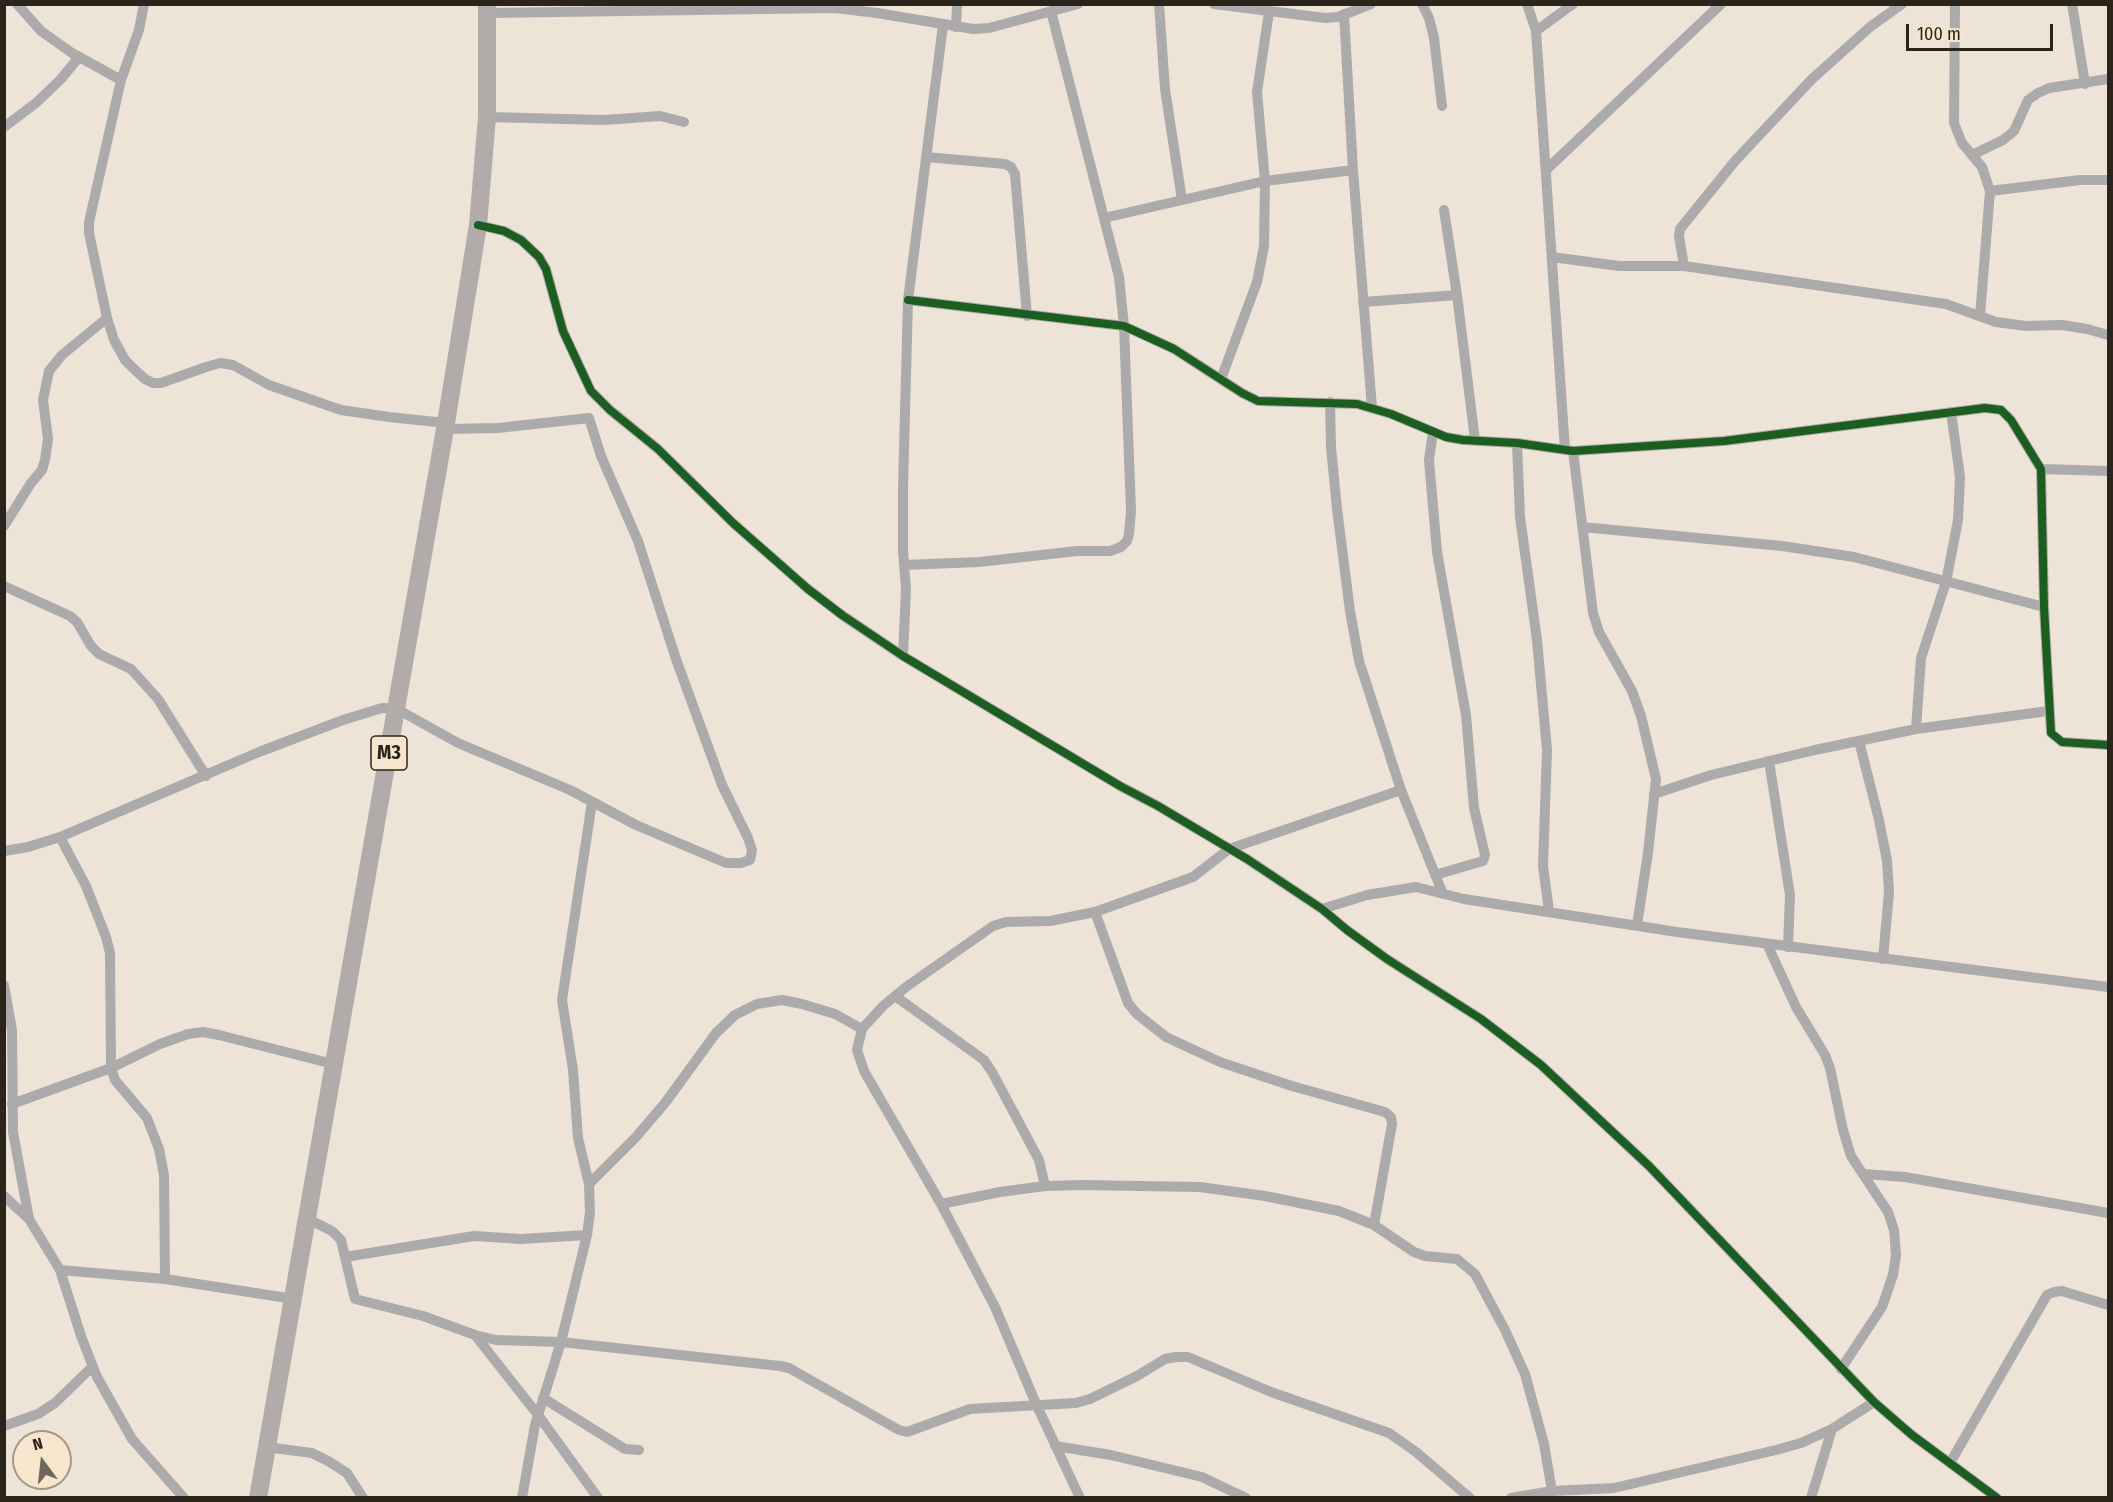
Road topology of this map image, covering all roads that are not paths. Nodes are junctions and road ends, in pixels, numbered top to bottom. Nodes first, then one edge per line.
1 (17, 4) edge
2 (144, 4) edge
3 (957, 4) edge
4 (1078, 4) edge
5 (1159, 4) edge
6 (1214, 4) edge
7 (1371, 4) edge
8 (1422, 4) edge
9 (1527, 4) edge
10 (1573, 4) edge
11 (1721, 4) edge
12 (1902, 4) edge
13 (1955, 4) edge
14 (2072, 4) edge
15 (835, 6) edge
16 (488, 9) edge
17 (1051, 11) junction
18 (1269, 12) junction
19 (1344, 14) junction
20 (943, 25) junction
21 (956, 27) junction
22 (1536, 31) junction
23 (79, 57) junction
24 (2109, 79) edge
25 (121, 80) junction
26 (2085, 84) junction
27 (1442, 106) dead end
28 (487, 117) junction
29 (684, 122) dead end
30 (4, 127) edge
31 (1972, 155) junction
32 (926, 157) junction
33 (1353, 170) junction
34 (1546, 170) junction
35 (2109, 180) edge
36 (1265, 181) junction
37 (1990, 190) junction
38 (1182, 200) junction
39 (1444, 210) dead end
40 (1104, 218) junction
41 (478, 225) junction
42 (1552, 257) junction
43 (1684, 266) junction
44 (1457, 295) junction
45 (908, 300) junction
46 (1363, 302) junction
47 (1027, 316) junction
48 (1980, 316) junction
49 (107, 318) junction
50 (1124, 326) junction
51 (2109, 335) edge
52 (1221, 379) junction
53 (1330, 402) junction
54 (1372, 408) junction
55 (610, 410) junction
56 (1951, 412) junction
57 (589, 418) junction
58 (446, 426) junction
59 (1433, 432) junction
60 (1475, 440) junction
61 (1517, 442) junction
62 (1569, 450) junction
63 (2041, 469) junction
64 (2109, 471) edge
65 (4, 526) edge
66 (1582, 527) junction
67 (904, 565) junction
68 (1946, 582) junction
69 (4, 586) edge
70 (2044, 607) junction
71 (903, 656) junction
72 (396, 709) junction
73 (2048, 711) junction
74 (1916, 729) junction
75 (1859, 741) junction
76 (2109, 745) edge
77 (1769, 761) junction
78 (206, 776) junction
79 (1401, 790) junction
80 (1654, 794) junction
81 (592, 802) junction
82 (60, 837) junction
83 (1229, 849) junction
84 (4, 851) edge
85 (1435, 875) junction
86 (1443, 894) junction
87 (1322, 909) junction
88 (1549, 911) junction
89 (1095, 912) junction
90 (1637, 925) junction
91 (1767, 944) junction
92 (1788, 946) junction
93 (1883, 959) junction
94 (4, 985) edge
95 (2109, 987) edge
96 (895, 996) junction
97 (862, 1029) junction
98 (333, 1064) junction
99 (111, 1068) junction
100 (12, 1104) junction
101 (1864, 1174) junction
102 (589, 1184) junction
103 (1045, 1186) junction
104 (4, 1196) edge
105 (941, 1204) junction
106 (2109, 1214) edge
107 (29, 1219) junction
108 (308, 1219) junction
109 (1374, 1225) junction
110 (587, 1235) junction
111 (345, 1257) junction
112 (60, 1270) junction
113 (165, 1279) junction
114 (294, 1299) junction
115 (2109, 1305) edge
116 (475, 1335) junction
117 (561, 1342) junction
118 (92, 1367) junction
119 (1841, 1369) junction
120 (543, 1398) junction
121 (1874, 1402) junction
122 (1037, 1406) junction
123 (538, 1415) junction
124 (4, 1426) edge
125 (1832, 1429) junction
126 (1055, 1446) junction
127 (266, 1447) junction
128 (639, 1450) dead end
129 (1950, 1463) junction
130 (1552, 1491) junction
131 (184, 1497) edge
132 (258, 1497) edge
133 (363, 1497) edge
134 (522, 1497) edge
135 (598, 1497) edge
136 (1080, 1497) edge
137 (1246, 1497) edge
138 (1470, 1497) edge
139 (1511, 1497) edge
140 (1811, 1497) edge
141 (1997, 1497) edge

1 - 23 street
2 - 25 street
3 - 21 street
4 - 17 street
5 - 38 street
6 - 18 street
7 - 19 street
8 - 27 street
9 - 22 street
10 - 22 street
11 - 34 street
12 - 43 street
13 - 31 street
14 - 26 street
15 - 16 street
15 - 20 street
16 - 28 main road, M3
17 - 21 street
17 - 40 street
18 - 19 street
18 - 36 street
19 - 33 street
20 - 21 street
20 - 32 street
22 - 34 street
23 - 25 street
23 - 30 street
24 - 26 street
25 - 49 street
26 - 31 street
28 - 29 street
28 - 41 main road, M3
31 - 37 street
32 - 45 street
32 - 47 street
33 - 36 street
33 - 46 street
34 - 42 street
35 - 37 street
36 - 38 street
36 - 52 street
37 - 48 street
38 - 40 street
39 - 44 street
40 - 50 street
41 - 55 street
41 - 58 main road, M3
42 - 43 street
42 - 62 street
43 - 48 street
44 - 46 street
44 - 60 street
45 - 47 street
45 - 67 street
46 - 54 street
47 - 50 street
48 - 51 street
49 - 58 street
49 - 65 street
50 - 52 street
50 - 67 street
52 - 53 street
53 - 54 street
53 - 79 street
54 - 59 street
55 - 57 street
55 - 71 street
56 - 62 street
56 - 63 street
56 - 68 street
57 - 58 street
57 - 81 street
58 - 72 main road, M3
59 - 60 street
59 - 85 street
60 - 61 street
61 - 62 street
61 - 88 street
62 - 66 street
63 - 64 street
63 - 70 street
66 - 68 street
66 - 80 street
67 - 71 street
68 - 70 street
68 - 74 street
69 - 78 street
70 - 73 street
71 - 83 street
72 - 78 street
72 - 81 street
72 - 98 main road, M3
73 - 74 street
73 - 76 street
74 - 75 street
75 - 77 street
75 - 93 street
77 - 80 street
77 - 92 street
78 - 82 street
79 - 83 street
79 - 85 street
80 - 90 street
81 - 102 street
82 - 84 street
82 - 99 street
83 - 87 street
83 - 89 street
85 - 86 street
86 - 87 street
86 - 88 street
87 - 119 street
88 - 90 street
89 - 96 street
89 - 109 street
90 - 91 street
91 - 92 street
91 - 101 street
92 - 93 street
93 - 95 street
94 - 100 street
96 - 97 street
96 - 103 street
97 - 102 street
97 - 105 street
98 - 99 street
98 - 108 main road, M3
99 - 100 street
99 - 113 street
100 - 107 street
101 - 106 street
101 - 119 street
102 - 110 street
103 - 105 street
103 - 109 street
104 - 107 street
105 - 122 street
107 - 112 street
108 - 111 street
108 - 114 main road, M3
109 - 130 street
110 - 111 street
110 - 117 street
111 - 116 street
112 - 113 street
112 - 118 street
113 - 114 street
114 - 127 main road, M3
115 - 129 street
116 - 117 street
116 - 123 street
117 - 120 street
117 - 122 street
118 - 124 street
118 - 131 street
119 - 121 street
120 - 123 street
120 - 128 street
121 - 125 street
121 - 129 street
122 - 126 street
122 - 138 street
123 - 134 street
123 - 135 street
125 - 130 street
125 - 140 street
126 - 136 street
126 - 137 street
127 - 132 main road, M3
127 - 133 street
129 - 141 street
130 - 139 street

